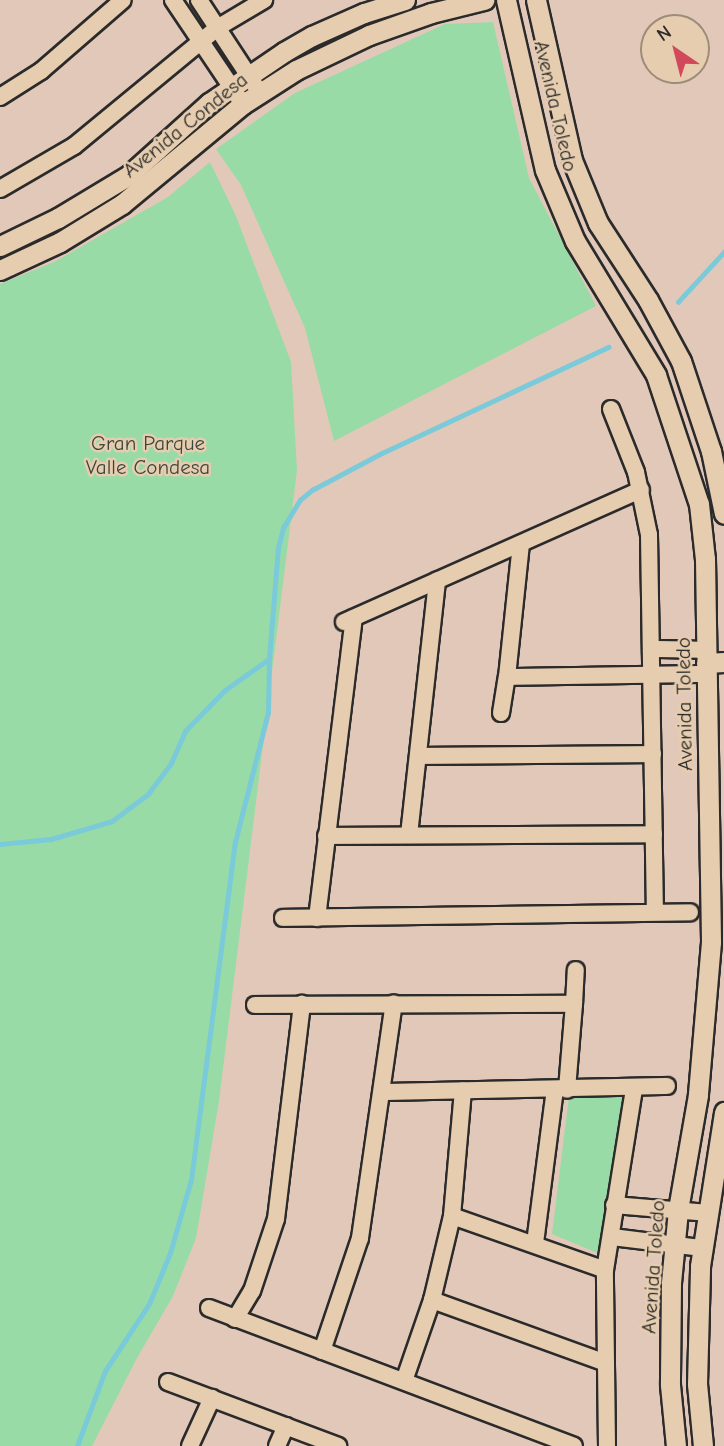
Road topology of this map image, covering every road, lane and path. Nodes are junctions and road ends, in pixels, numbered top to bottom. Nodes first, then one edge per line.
1 (123, 0) edge
2 (173, 0) edge
3 (199, 0) edge
4 (264, 0) edge
5 (405, 0) edge
6 (484, 0) edge
7 (506, 0) edge
8 (536, 0) edge
9 (218, 28) junction
10 (201, 42) junction
11 (249, 75) junction
12 (260, 93) junction
13 (237, 96) junction
14 (0, 97) edge
15 (0, 189) edge
16 (0, 246) edge
17 (0, 270) edge
18 (611, 410) dead end
19 (641, 491) junction
20 (724, 514) edge
21 (521, 544) junction
22 (437, 581) junction
23 (651, 649) junction
24 (711, 662) edge
25 (652, 675) junction
26 (507, 677) junction
27 (501, 713) dead end
28 (653, 754) junction
29 (420, 756) junction
30 (654, 834) junction
31 (409, 835) junction
32 (326, 836) junction
33 (655, 912) junction
34 (690, 912) dead end
35 (284, 918) dead end
36 (317, 918) junction
37 (576, 970) dead end
38 (394, 1003) junction
39 (574, 1003) junction
40 (302, 1004) junction
41 (255, 1005) dead end
42 (667, 1086) dead end
43 (634, 1088) junction
44 (463, 1090) junction
45 (561, 1090) junction
46 (382, 1092) junction
47 (724, 1112) edge
48 (614, 1205) junction
49 (678, 1210) junction
50 (709, 1213) junction
51 (452, 1216) junction
52 (612, 1237) junction
53 (535, 1243) junction
54 (675, 1244) junction
55 (702, 1248) junction
56 (605, 1270) junction
57 (432, 1300) junction
58 (209, 1308) dead end
59 (236, 1319) junction
60 (322, 1351) junction
61 (606, 1363) junction
62 (168, 1381) dead end
63 (404, 1381) junction
64 (212, 1398) junction
65 (286, 1426) junction
66 (190, 1446) edge
67 (277, 1446) edge
68 (338, 1446) edge
69 (574, 1446) edge
70 (607, 1446) edge
71 (676, 1446) edge
72 (703, 1446) edge

1 - 14 street
2 - 10 street
3 - 9 street
4 - 9 street
5 - 11 street, Avenida Condesa
6 - 12 street, Avenida Condesa
7 - 24 street, Avenida Toledo
8 - 20 street, Avenida Toledo
9 - 10 street
9 - 11 street
10 - 13 street
10 - 15 street
11 - 12 street
11 - 13 street, Avenida Condesa
12 - 13 street, Avenida Condesa
13 - 16 street, Avenida Condesa
13 - 17 street, Avenida Condesa
18 - 19 street
19 - 21 street
19 - 23 street
21 - 22 street
21 - 26 street
22 - 29 street
22 - 32 street
23 - 24 street
23 - 25 street
24 - 25 street
24 - 49 street, Avenida Toledo
25 - 26 street
25 - 28 street
26 - 27 street
28 - 29 street
28 - 30 street
29 - 31 street
30 - 31 street
30 - 33 street
31 - 32 street
32 - 36 street
33 - 34 street
33 - 36 street
35 - 36 street
37 - 39 street
38 - 39 street
38 - 40 street
38 - 46 street
39 - 45 street
40 - 41 street
40 - 59 street
42 - 43 street
43 - 45 street
43 - 48 street
44 - 45 street
44 - 46 street
44 - 51 street
45 - 53 street
46 - 60 street
47 - 50 street
48 - 49 street
48 - 52 street
49 - 50 street
49 - 54 street, Avenida Toledo
50 - 55 street
51 - 53 street
51 - 57 street
52 - 54 street
52 - 56 street
53 - 56 street
54 - 55 street
54 - 71 street, Avenida Toledo
55 - 72 street
56 - 61 street
57 - 61 street
57 - 63 street
58 - 59 street
59 - 60 street
60 - 63 street
61 - 70 street
62 - 64 street
63 - 69 street
64 - 65 street
64 - 66 street
65 - 67 street
65 - 68 street

